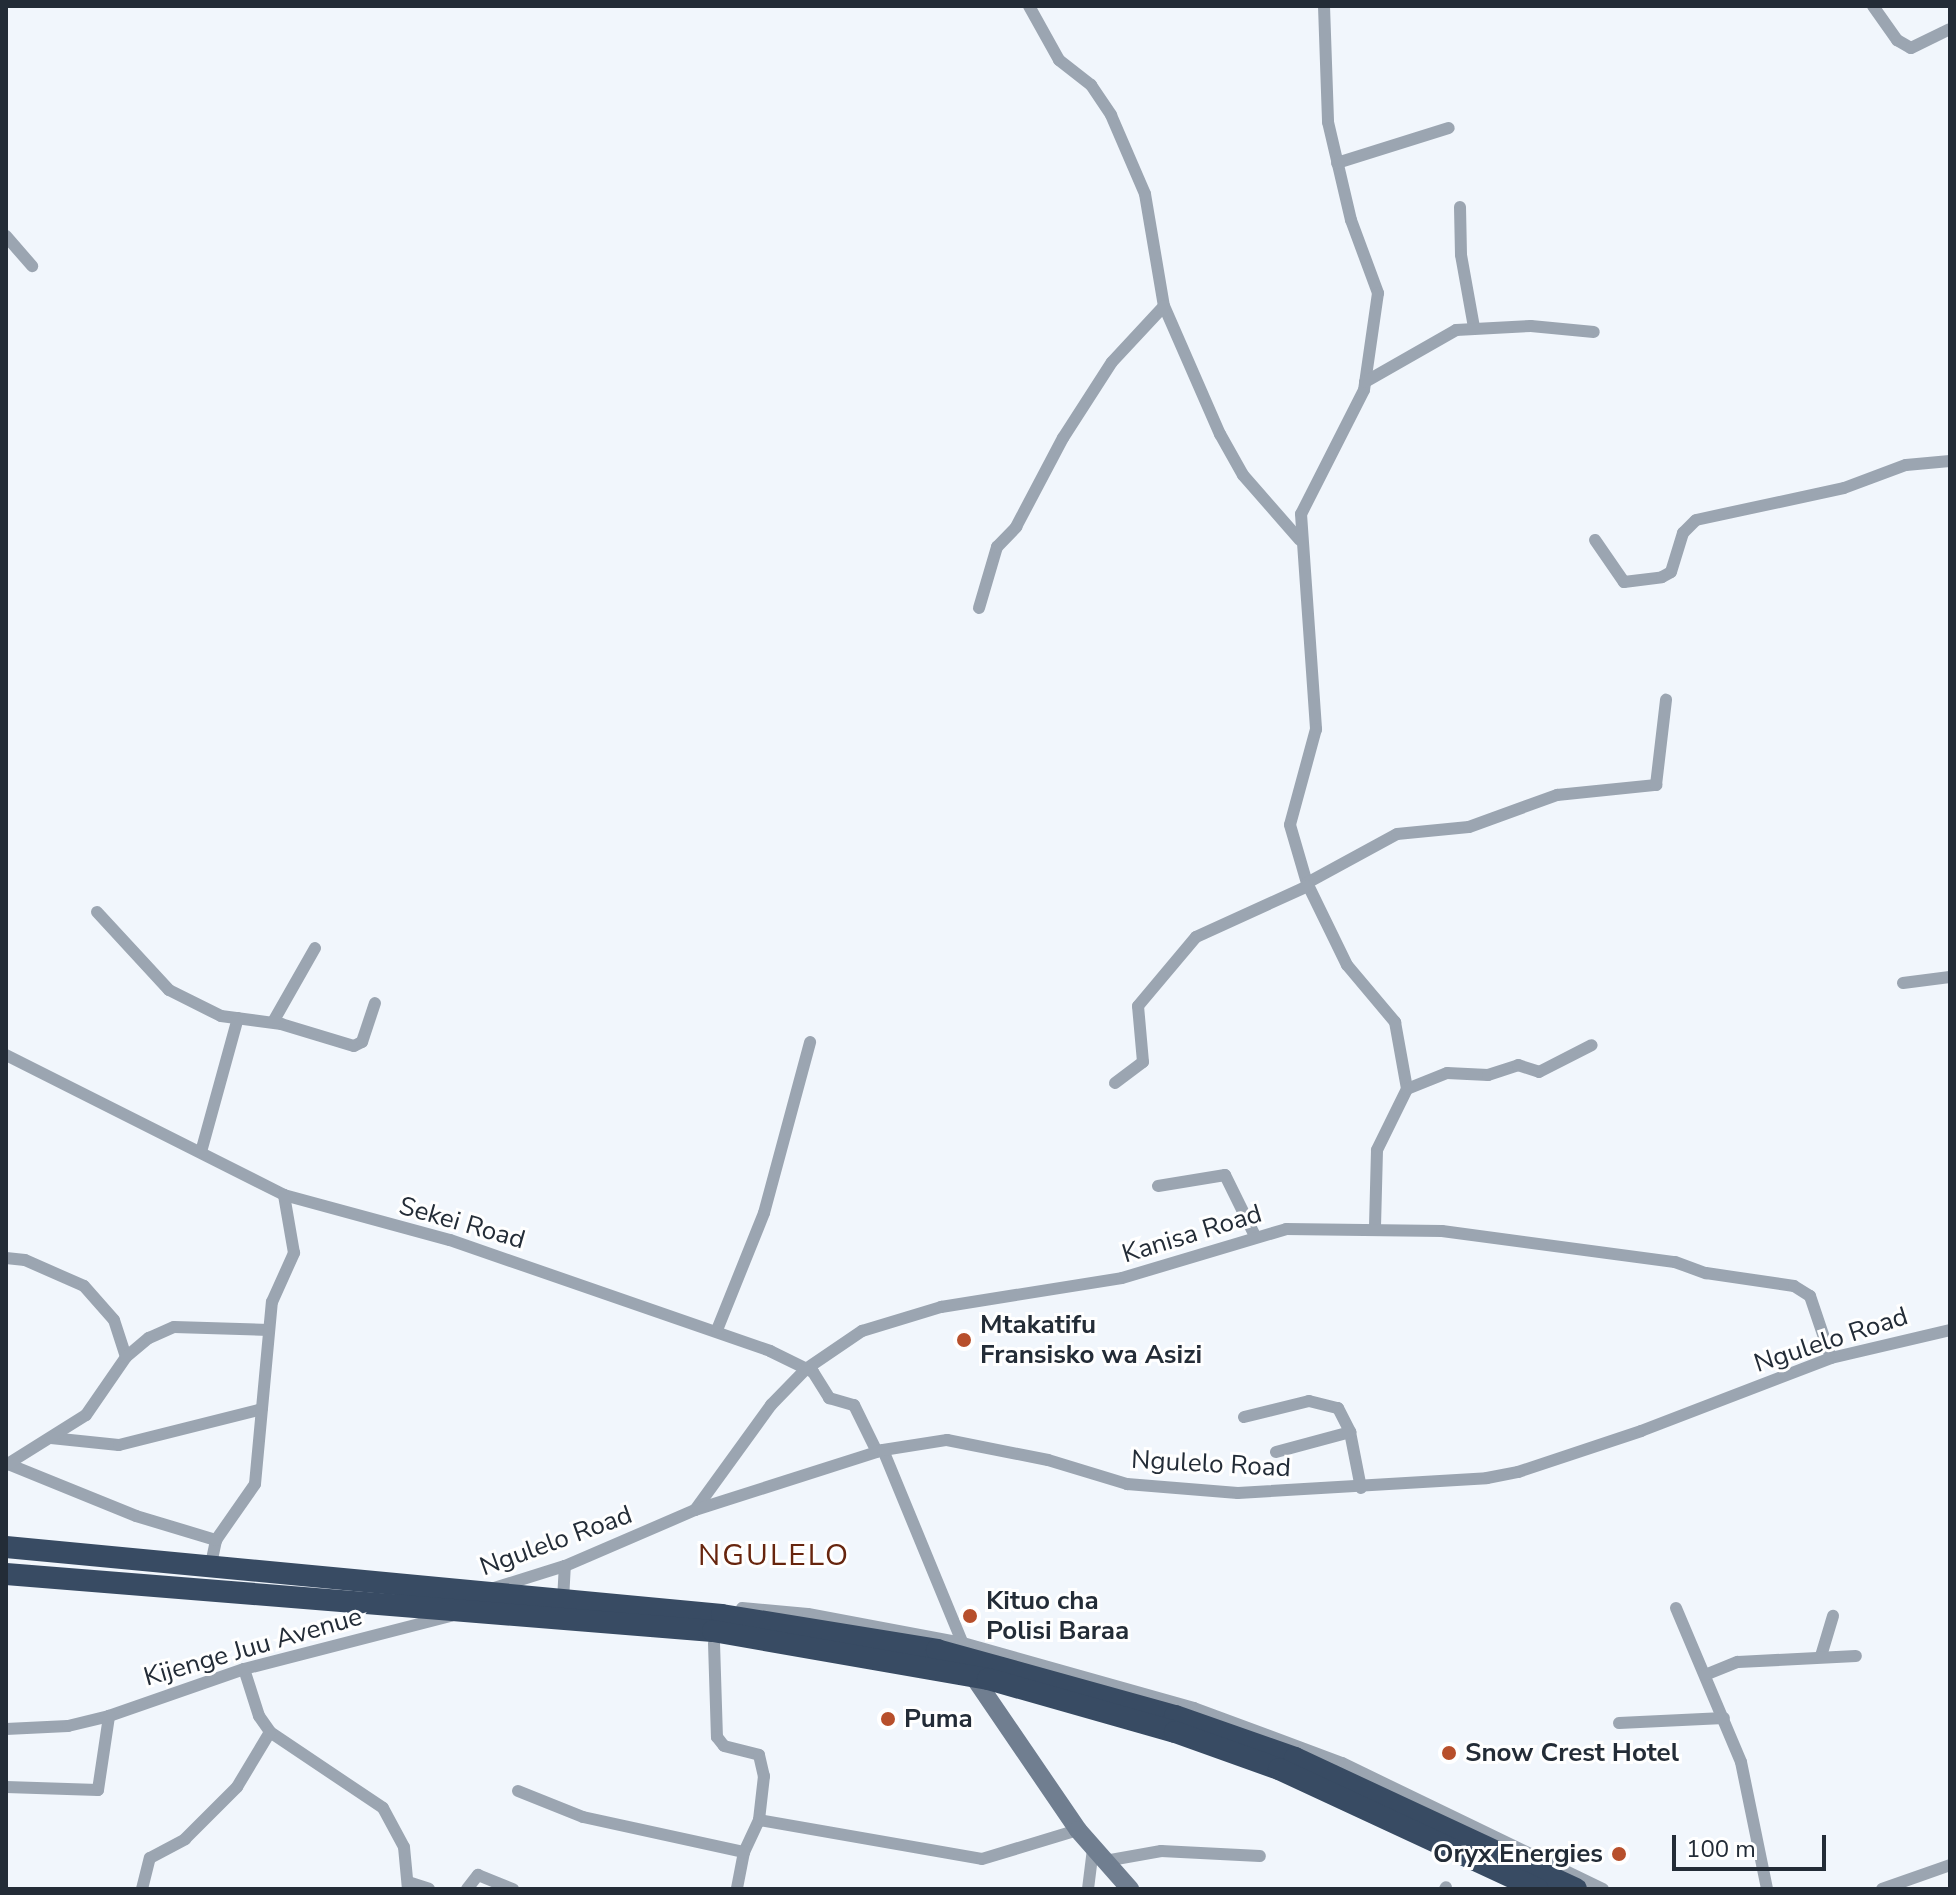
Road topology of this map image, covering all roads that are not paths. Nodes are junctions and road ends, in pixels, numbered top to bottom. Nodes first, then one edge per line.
1 (1029, 6) edge
2 (1324, 6) edge
3 (1873, 6) edge
4 (1950, 29) edge
5 (1449, 128) dead end
6 (1337, 163) junction
7 (1460, 207) dead end
8 (6, 236) edge
9 (32, 266) dead end
10 (1164, 306) junction
11 (1474, 327) junction
12 (1594, 332) dead end
13 (1365, 382) junction
14 (1950, 461) edge
15 (1300, 540) junction
16 (1595, 540) dead end
17 (979, 608) dead end
18 (1666, 700) dead end
19 (1308, 885) junction
20 (97, 912) dead end
21 (315, 948) dead end
22 (1950, 977) edge
23 (1903, 983) dead end
24 (375, 1003) dead end
25 (238, 1018) junction
26 (273, 1022) junction
27 (810, 1042) dead end
28 (1592, 1045) dead end
29 (6, 1055) edge
30 (1115, 1083) dead end
31 (1407, 1089) junction
32 (201, 1152) junction
33 (1158, 1186) dead end
34 (284, 1195) junction
35 (1375, 1227) junction
36 (1255, 1236) junction
37 (6, 1258) edge
38 (269, 1330) junction
39 (717, 1330) junction
40 (1950, 1330) edge
41 (126, 1357) junction
42 (1831, 1358) junction
43 (806, 1369) junction
44 (262, 1409) junction
45 (1244, 1417) dead end
46 (1350, 1432) junction
47 (51, 1438) junction
48 (880, 1451) junction
49 (1276, 1452) dead end
50 (7, 1464) edge
51 (1361, 1488) junction
52 (695, 1510) junction
53 (216, 1540) junction
54 (6, 1547) edge
55 (207, 1564) junction
56 (565, 1566) junction
57 (272, 1571) junction
58 (6, 1574) edge
59 (198, 1590) junction
60 (268, 1596) junction
61 (563, 1601) junction
62 (471, 1603) junction
63 (1676, 1608) dead end
64 (1833, 1616) dead end
65 (714, 1643) dead end
66 (1821, 1656) junction
67 (1856, 1656) dead end
68 (968, 1659) junction
69 (244, 1669) junction
70 (1705, 1675) junction
71 (109, 1716) junction
72 (1724, 1718) junction
73 (1619, 1723) dead end
74 (6, 1729) edge
75 (270, 1732) junction
76 (6, 1787) edge
77 (518, 1791) dead end
78 (759, 1820) junction
79 (1078, 1830) junction
80 (744, 1852) junction
81 (1099, 1855) junction
82 (1260, 1856) dead end
83 (1950, 1865) edge
84 (1501, 1881) edge
85 (408, 1885) edge
86 (142, 1889) edge
87 (429, 1889) edge
88 (467, 1889) edge
89 (513, 1889) edge
90 (737, 1889) edge
91 (1088, 1889) edge
92 (1130, 1889) edge
93 (1537, 1889) edge
94 (1576, 1889) edge
95 (1603, 1889) edge
96 (1767, 1889) edge
97 (1882, 1889) edge

1 - 10 street
2 - 6 street
3 - 4 street
5 - 6 street
6 - 13 street
7 - 11 street
8 - 9 street
10 - 15 street
10 - 17 street
11 - 12 street
11 - 13 street
13 - 15 street
14 - 16 street
15 - 19 street
18 - 19 street
19 - 30 street
19 - 31 street
20 - 25 street
21 - 26 street
22 - 23 street
24 - 26 street
25 - 26 street
25 - 32 street
27 - 39 street
28 - 31 street
29 - 32 street, Sekei Road
31 - 35 street
32 - 34 street, Sekei Road
33 - 36 street
34 - 38 street
34 - 39 street, Sekei Road
35 - 36 street, Kanisa Road
35 - 42 street, Kanisa Road
36 - 43 street, Kanisa Road
37 - 41 street
38 - 41 street
38 - 44 street
39 - 43 street, Sekei Road
40 - 42 street, Ngulelo Road
41 - 47 street
42 - 51 street, Ngulelo Road
43 - 48 street, Sekei Road
43 - 52 street, Kanisa Road
44 - 47 street
44 - 53 street
45 - 46 street
46 - 49 street
46 - 51 street
47 - 50 street
48 - 51 street, Ngulelo Road
48 - 52 street, Ngulelo Road
48 - 68 street, Sekei Road
50 - 53 street
52 - 56 street, Ngulelo Road
53 - 55 street
54 - 55 highway
55 - 57 highway
55 - 59 highway
56 - 61 street
56 - 62 street, Ngulelo Road
57 - 60 highway
57 - 62 highway
58 - 59 highway
59 - 60 highway
60 - 62 highway
61 - 62 highway
61 - 68 highway
62 - 68 highway
62 - 69 street, Kijenge Juu Avenue
63 - 70 street
64 - 66 street
65 - 78 street
66 - 67 street
66 - 70 street
68 - 79 street
68 - 84 highway
68 - 94 highway
68 - 95 street
69 - 71 street, Kijenge Juu Avenue
69 - 75 street
70 - 72 street
71 - 74 street, Kijenge Juu Avenue
71 - 76 street
72 - 73 street
72 - 96 street
75 - 85 street
75 - 86 street
77 - 80 street
78 - 79 street
78 - 80 street
79 - 81 street
80 - 90 street
81 - 82 street
81 - 91 street
81 - 92 street
83 - 97 street
84 - 93 highway
85 - 87 street
88 - 89 street

